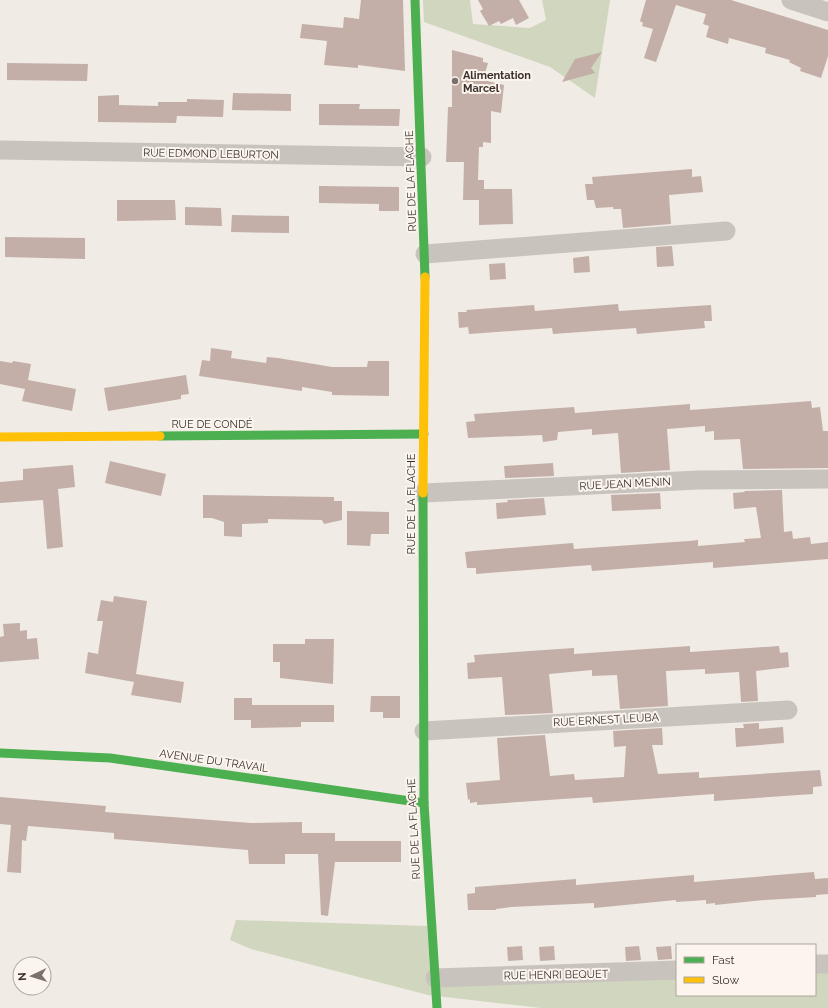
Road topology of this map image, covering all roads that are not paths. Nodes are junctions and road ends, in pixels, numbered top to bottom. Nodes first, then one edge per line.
1 (415, 0) edge
2 (791, 0) edge
3 (828, 12) edge
4 (0, 150) edge
5 (422, 157) junction
6 (726, 231) dead end
7 (425, 254) junction
8 (424, 434) junction
9 (0, 437) edge
10 (828, 479) edge
11 (423, 493) junction
12 (788, 710) dead end
13 (424, 730) junction
14 (0, 753) edge
15 (424, 803) junction
16 (816, 964) edge
17 (828, 964) edge
18 (676, 970) edge
19 (435, 978) junction
20 (437, 1008) edge

1 - 5 street, RUE DE LA FLACHE
2 - 3 street
4 - 5 street, RUE EDMOND LEBURTON
5 - 7 street, RUE DE LA FLACHE
6 - 7 street
7 - 8 street, RUE DE LA FLACHE
8 - 9 street, RUE DE CONDÉ
8 - 11 street, RUE DE LA FLACHE
10 - 11 street, RUE JEAN MENIN
11 - 13 street, RUE DE LA FLACHE
12 - 13 street, RUE ERNEST LEUBA
13 - 15 street, RUE DE LA FLACHE
14 - 15 street, AVENUE DU TRAVAIL
15 - 19 street, RUE DE LA FLACHE
16 - 17 street
18 - 19 street, RUE HENRI BEQUET
19 - 20 street, RUE DE LA FLACHE

